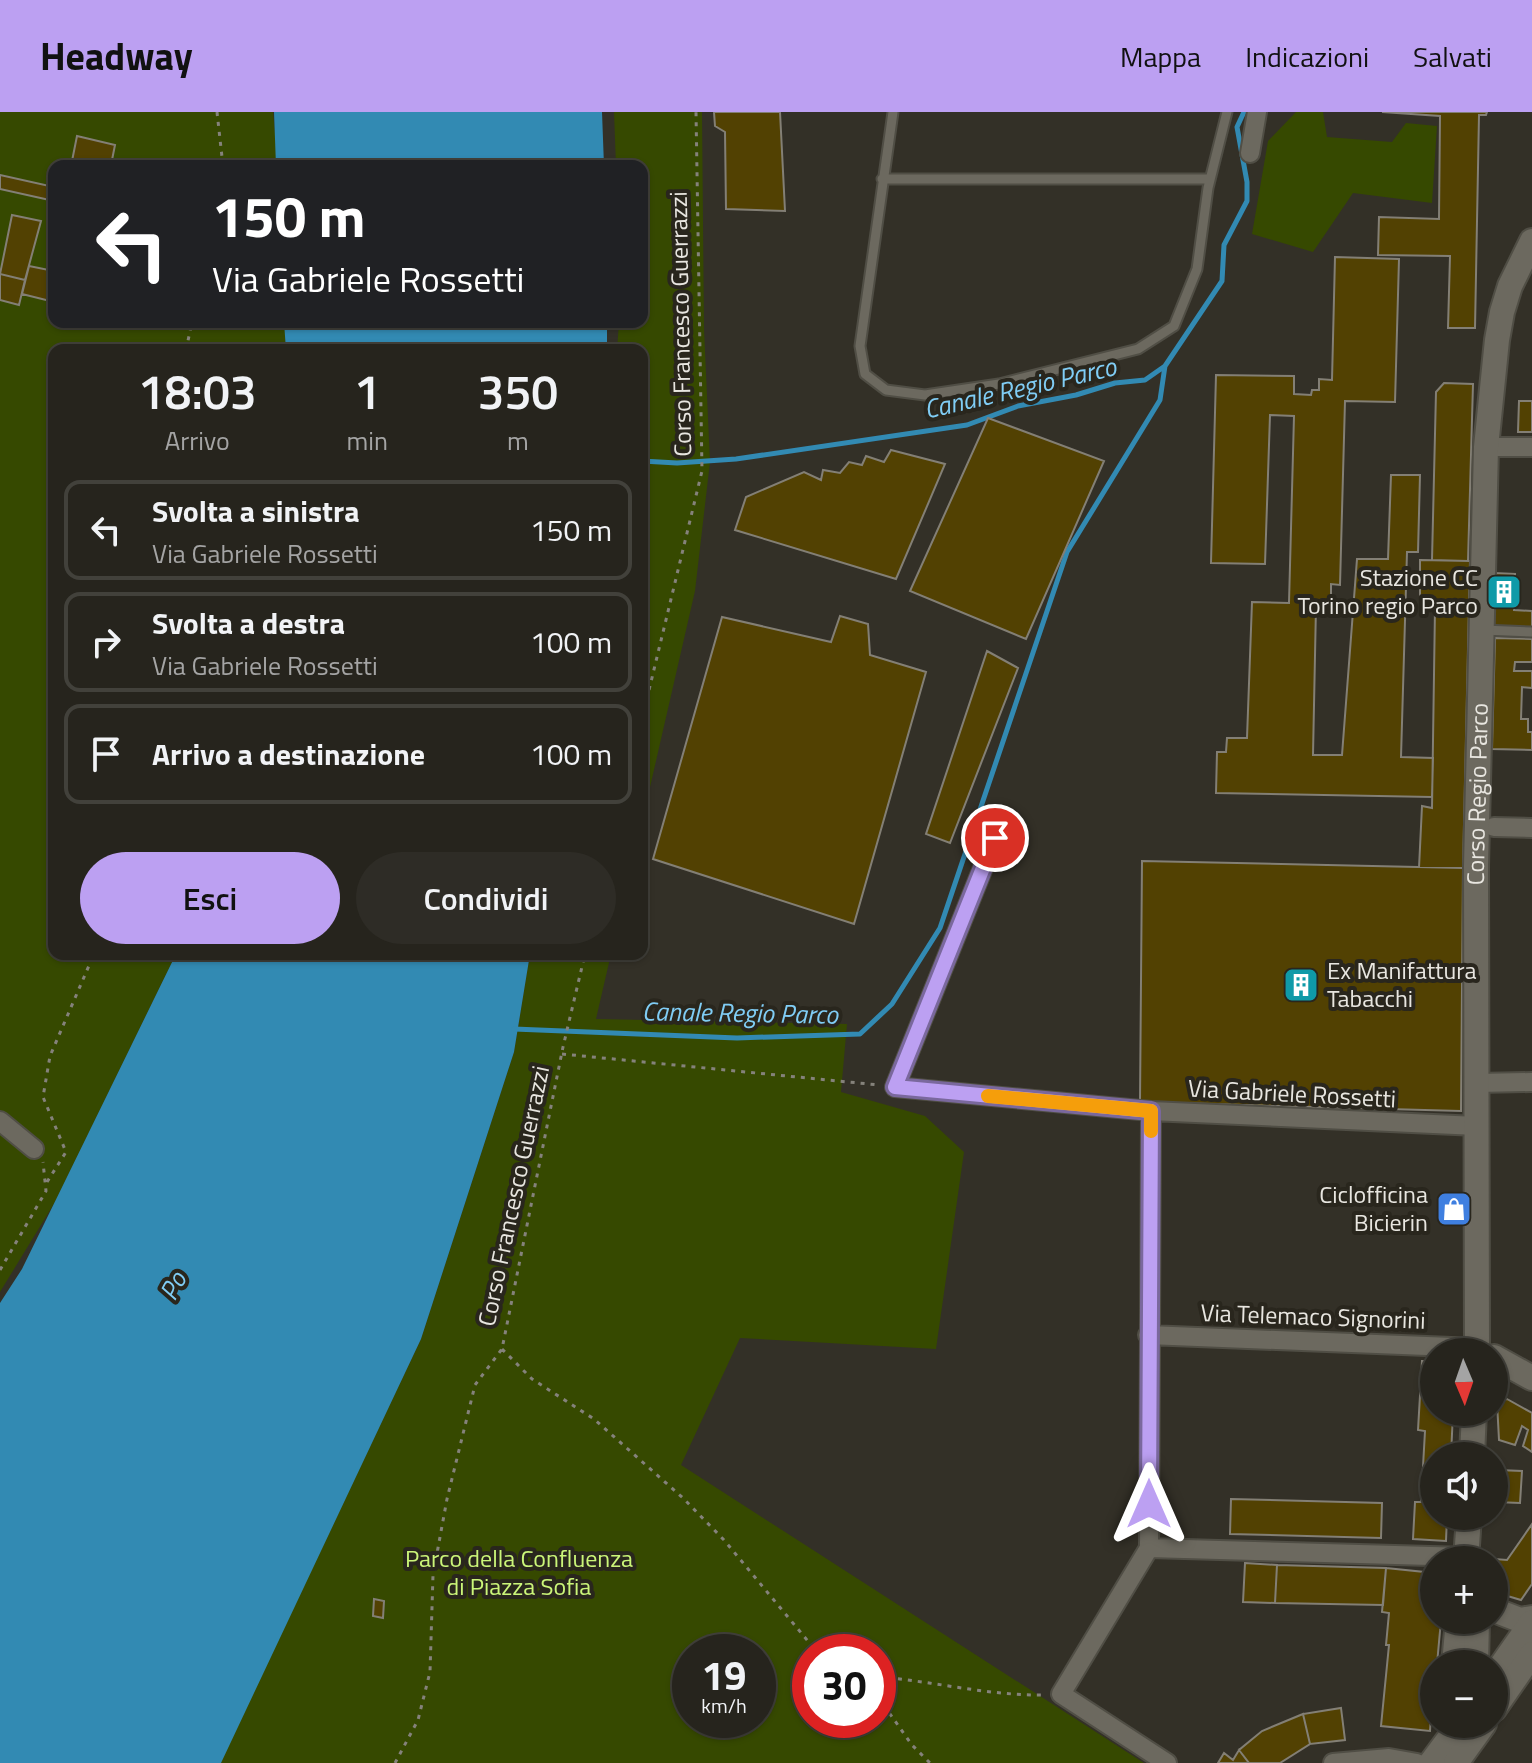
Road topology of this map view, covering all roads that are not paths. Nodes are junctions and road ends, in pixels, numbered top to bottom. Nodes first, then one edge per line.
1 (893, 112) edge
2 (1227, 112) edge
3 (1257, 112) edge
4 (1250, 153) dead end
5 (882, 179) junction
6 (1210, 179) junction
7 (1532, 241) edge
8 (1486, 447) junction
9 (1532, 447) edge
10 (1482, 630) junction
11 (1532, 632) edge
12 (1494, 827) dead end
13 (1532, 828) edge
14 (995, 838) dead end
15 (1532, 1082) edge
16 (1476, 1083) junction
17 (1151, 1111) junction
18 (0, 1121) edge
19 (1477, 1126) junction
20 (34, 1149) road end
21 (1148, 1335) junction
22 (1483, 1338) edge
23 (1420, 1349) edge
24 (1508, 1365) edge
25 (1532, 1378) edge
26 (1149, 1548) junction
27 (1420, 1557) edge
28 (1508, 1615) edge
29 (1532, 1620) edge
30 (1532, 1654) edge
31 (1508, 1655) edge
32 (1508, 1689) edge
33 (1455, 1738) edge
34 (1462, 1738) edge
35 (1469, 1738) edge
36 (1448, 1757) edge
37 (1167, 1763) edge
38 (1333, 1763) edge
39 (1417, 1763) edge

1 - 5 lane
2 - 6 lane
3 - 4 street
5 - 6 lane
5 - 6 lane
7 - 8 street, Corso Regio Parco
8 - 9 street
8 - 10 street, Corso Regio Parco
10 - 11 lane
10 - 16 street, Corso Regio Parco
12 - 13 street
14 - 17 street, Via Gabriele Rossetti
15 - 16 street
16 - 19 street, Corso Regio Parco
17 - 19 street, Via Gabriele Rossetti
17 - 21 street
18 - 20 street
19 - 22 street, Corso Regio Parco
21 - 23 street, Via Telemaco Signorini
21 - 26 street
24 - 25 street
26 - 27 street
26 - 37 street
28 - 29 street
29 - 31 street
30 - 32 street
33 - 36 street
34 - 36 street
35 - 36 street
38 - 39 street

